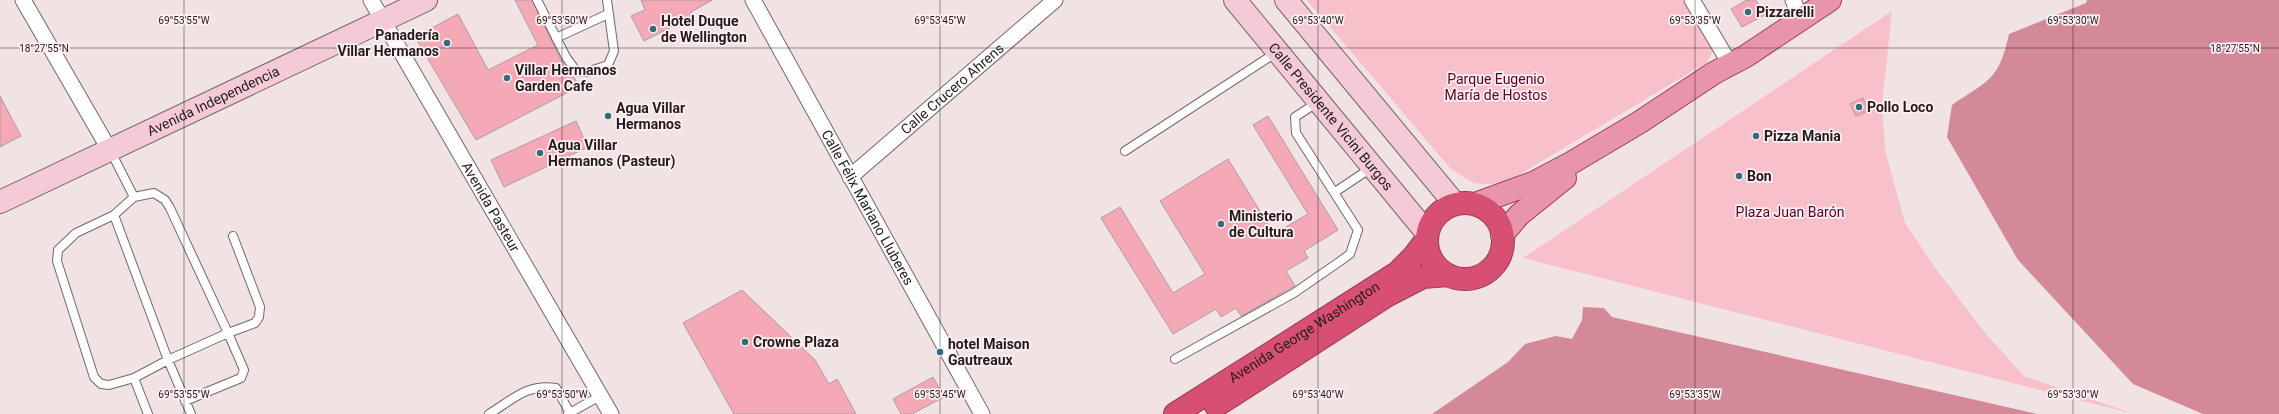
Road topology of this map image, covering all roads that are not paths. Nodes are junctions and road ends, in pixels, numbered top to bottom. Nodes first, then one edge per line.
1 (23, 0) edge
2 (371, 0) edge
3 (426, 0) edge
4 (537, 0) edge
5 (607, 0) edge
6 (753, 0) edge
7 (1055, 0) edge
8 (1235, 0) edge
9 (1286, 0) edge
10 (1692, 0) edge
11 (1830, 0) edge
12 (1797, 10) edge
13 (608, 14) junction
14 (384, 21) junction
15 (556, 38) junction
16 (1278, 51) junction
17 (1730, 64) junction
18 (1318, 102) junction
19 (1640, 122) junction
20 (109, 149) junction
21 (1125, 151) dead end
22 (1372, 167) junction
23 (850, 177) junction
24 (1335, 192) junction
25 (134, 197) junction
26 (0, 202) edge
27 (1465, 204) junction
28 (114, 215) junction
29 (1502, 235) junction
30 (233, 236) dead end
31 (1427, 236) junction
32 (1448, 276) junction
33 (228, 332) junction
34 (1175, 359) dead end
35 (168, 360) junction
36 (134, 378) junction
37 (600, 396) junction
38 (185, 401) junction
39 (569, 413) edge
40 (148, 414) edge
41 (190, 414) edge
42 (489, 414) edge
43 (611, 414) edge
44 (982, 414) edge
45 (1175, 414) edge
46 (1203, 414) edge

1 - 20 street
2 - 14 street, Avenida Pasteur
3 - 14 street, Avenida Independencia
4 - 15 lane
5 - 13 lane
6 - 23 street, Calle Félix Mariano Lluberes
7 - 23 street, Calle Crucero Ahrens
8 - 16 street, Calle Presidente Vicini Burgos
9 - 27 street
10 - 17 street
11 - 12 main road
12 - 17 main road
13 - 15 lane
13 - 15 lane
14 - 20 street, Avenida Independencia
14 - 37 street, Avenida Pasteur
16 - 18 street, Calle Presidente Vicini Burgos
16 - 21 lane
17 - 19 main road
18 - 22 street, Calle Presidente Vicini Burgos
18 - 24 lane
19 - 27 main road
19 - 29 main road
20 - 25 lane
20 - 26 street, Avenida Independencia
22 - 24 lane
22 - 31 street, Calle Presidente Vicini Burgos
23 - 44 street, Calle Félix Mariano Lluberes
24 - 34 lane
25 - 28 lane
25 - 33 lane
27 - 29 highway
27 - 31 highway
28 - 35 lane
28 - 36 lane
29 - 32 highway
30 - 33 lane
31 - 32 highway
31 - 45 highway, Avenida George Washington
32 - 46 highway, Avenida George Washington
33 - 35 lane
33 - 38 lane
35 - 36 lane
35 - 38 lane
36 - 40 lane
37 - 39 lane
37 - 43 street, Avenida Pasteur
38 - 41 lane
39 - 42 lane

